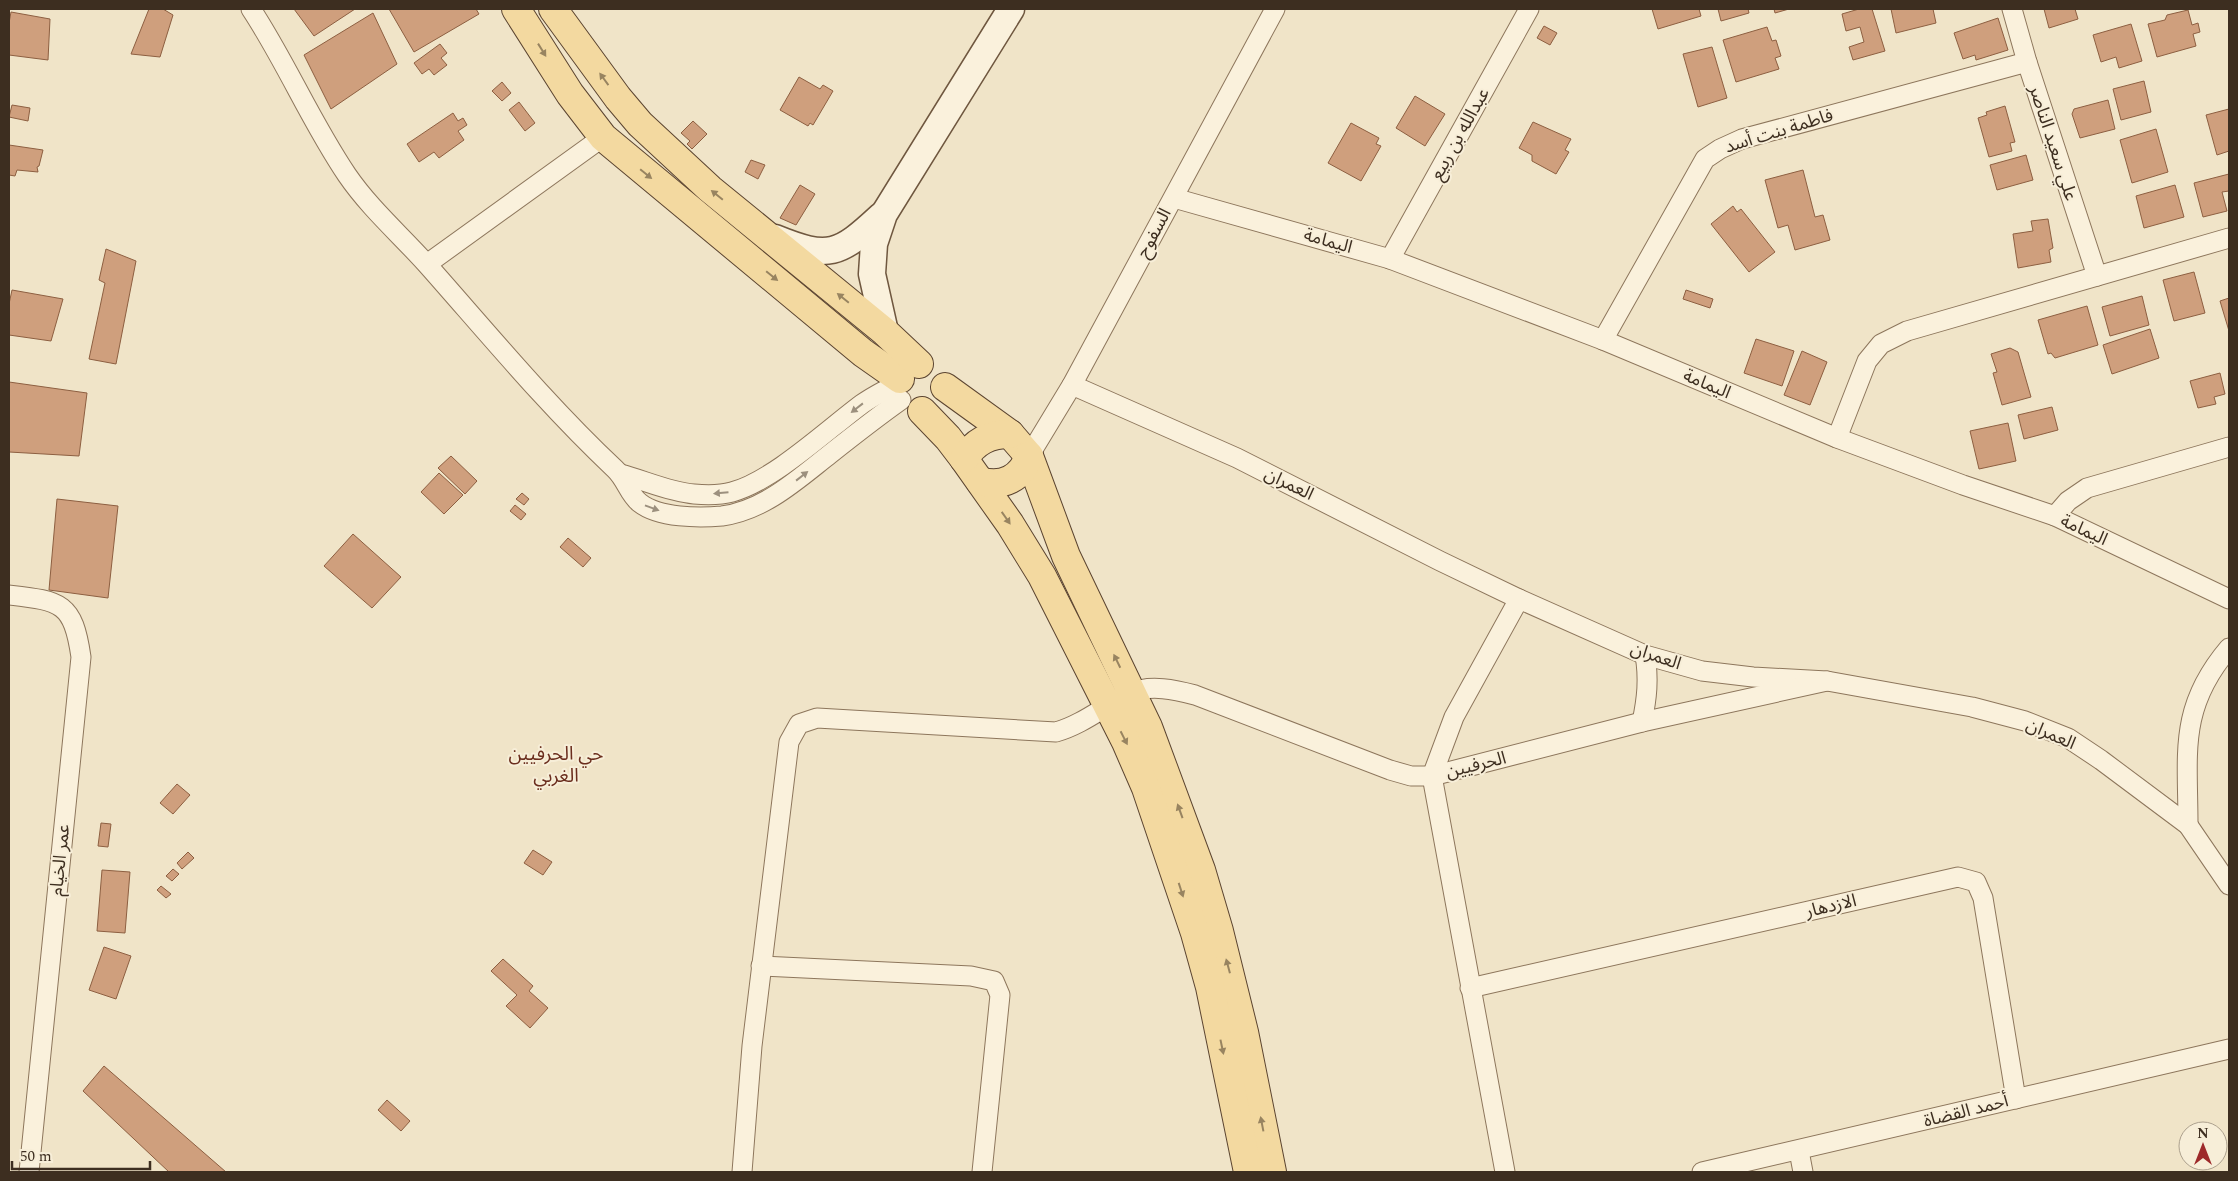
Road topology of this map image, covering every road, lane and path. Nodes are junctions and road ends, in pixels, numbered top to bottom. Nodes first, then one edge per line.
1 (251, 9) edge
2 (516, 9) edge
3 (554, 9) edge
4 (1011, 9) edge
5 (1273, 9) edge
6 (1529, 9) edge
7 (2012, 9) edge
8 (2027, 62) junction
9 (603, 137) junction
10 (1174, 198) junction
11 (884, 214) junction
12 (766, 234) junction
13 (2229, 238) edge
14 (1390, 259) junction
15 (427, 264) junction
16 (2097, 276) junction
17 (885, 332) junction
18 (1603, 340) junction
19 (1072, 385) junction
20 (908, 387) junction
21 (1010, 434) junction
22 (1837, 438) junction
23 (2229, 447) edge
24 (1029, 456) junction
25 (964, 459) junction
26 (980, 481) junction
27 (2055, 516) junction
28 (9, 594) edge
29 (1519, 599) junction
30 (2229, 599) edge
31 (2229, 648) edge
32 (1645, 655) junction
33 (1827, 680) junction
34 (1132, 692) junction
35 (1108, 707) junction
36 (1642, 722) junction
37 (1432, 776) junction
38 (2188, 826) junction
39 (2229, 886) edge
40 (761, 966) junction
41 (1470, 988) junction
42 (2229, 1049) edge
43 (2016, 1099) junction
44 (1799, 1151) junction
45 (29, 1172) edge
46 (742, 1172) edge
47 (982, 1172) edge
48 (1248, 1172) edge
49 (1272, 1172) edge
50 (1505, 1172) edge
51 (1702, 1172) edge
52 (1804, 1172) edge

1 - 15 street
2 -> 9 main road
12 -> 3 main road
4 - 11 street
5 - 10 street, السفوح
6 - 14 street, عبدالله بن ربيع
7 - 8 street, علي سعيد الناصر
8 - 16 street, علي سعيد الناصر
8 - 18 street, فاطمة بنت أسد
9 - 15 street
9 -> 20 main road
10 - 14 street, اليمامة
10 - 19 street, السفوح
11 - 12 street
11 - 17 street
17 -> 12 main road
13 - 16 street
14 - 18 street, اليمامة
15 - 20 street
16 - 22 street
17 - 20 main road
18 - 22 street, اليمامة
19 - 24 street, السفوح
19 - 29 street, العمران
20 - 21 main road
20 - 25 main road
21 - 24 main road
21 - 25 main road
22 - 27 street, اليمامة
23 - 27 street
24 - 26 main road
34 -> 24 main road
25 - 26 main road
26 -> 35 main road
27 - 30 street, اليمامة
28 - 45 street, عمر الخيام
29 - 32 street, العمران
29 - 37 street
31 - 38 street
32 - 33 street, العمران
32 - 36 street
33 - 36 street, الحرفيين
33 - 38 street, العمران
34 - 35 street
34 - 37 street, الحرفيين
49 -> 34 main road
35 - 40 street
35 -> 48 main road
36 - 37 street, الحرفيين
37 - 41 street
38 - 39 street, العمران
40 - 46 street
40 - 47 street
41 - 43 street, الازدهار
41 - 50 street
42 - 43 street, أحمد القضاة
43 - 44 street, أحمد القضاة
44 - 51 street, أحمد القضاة
44 - 52 street

